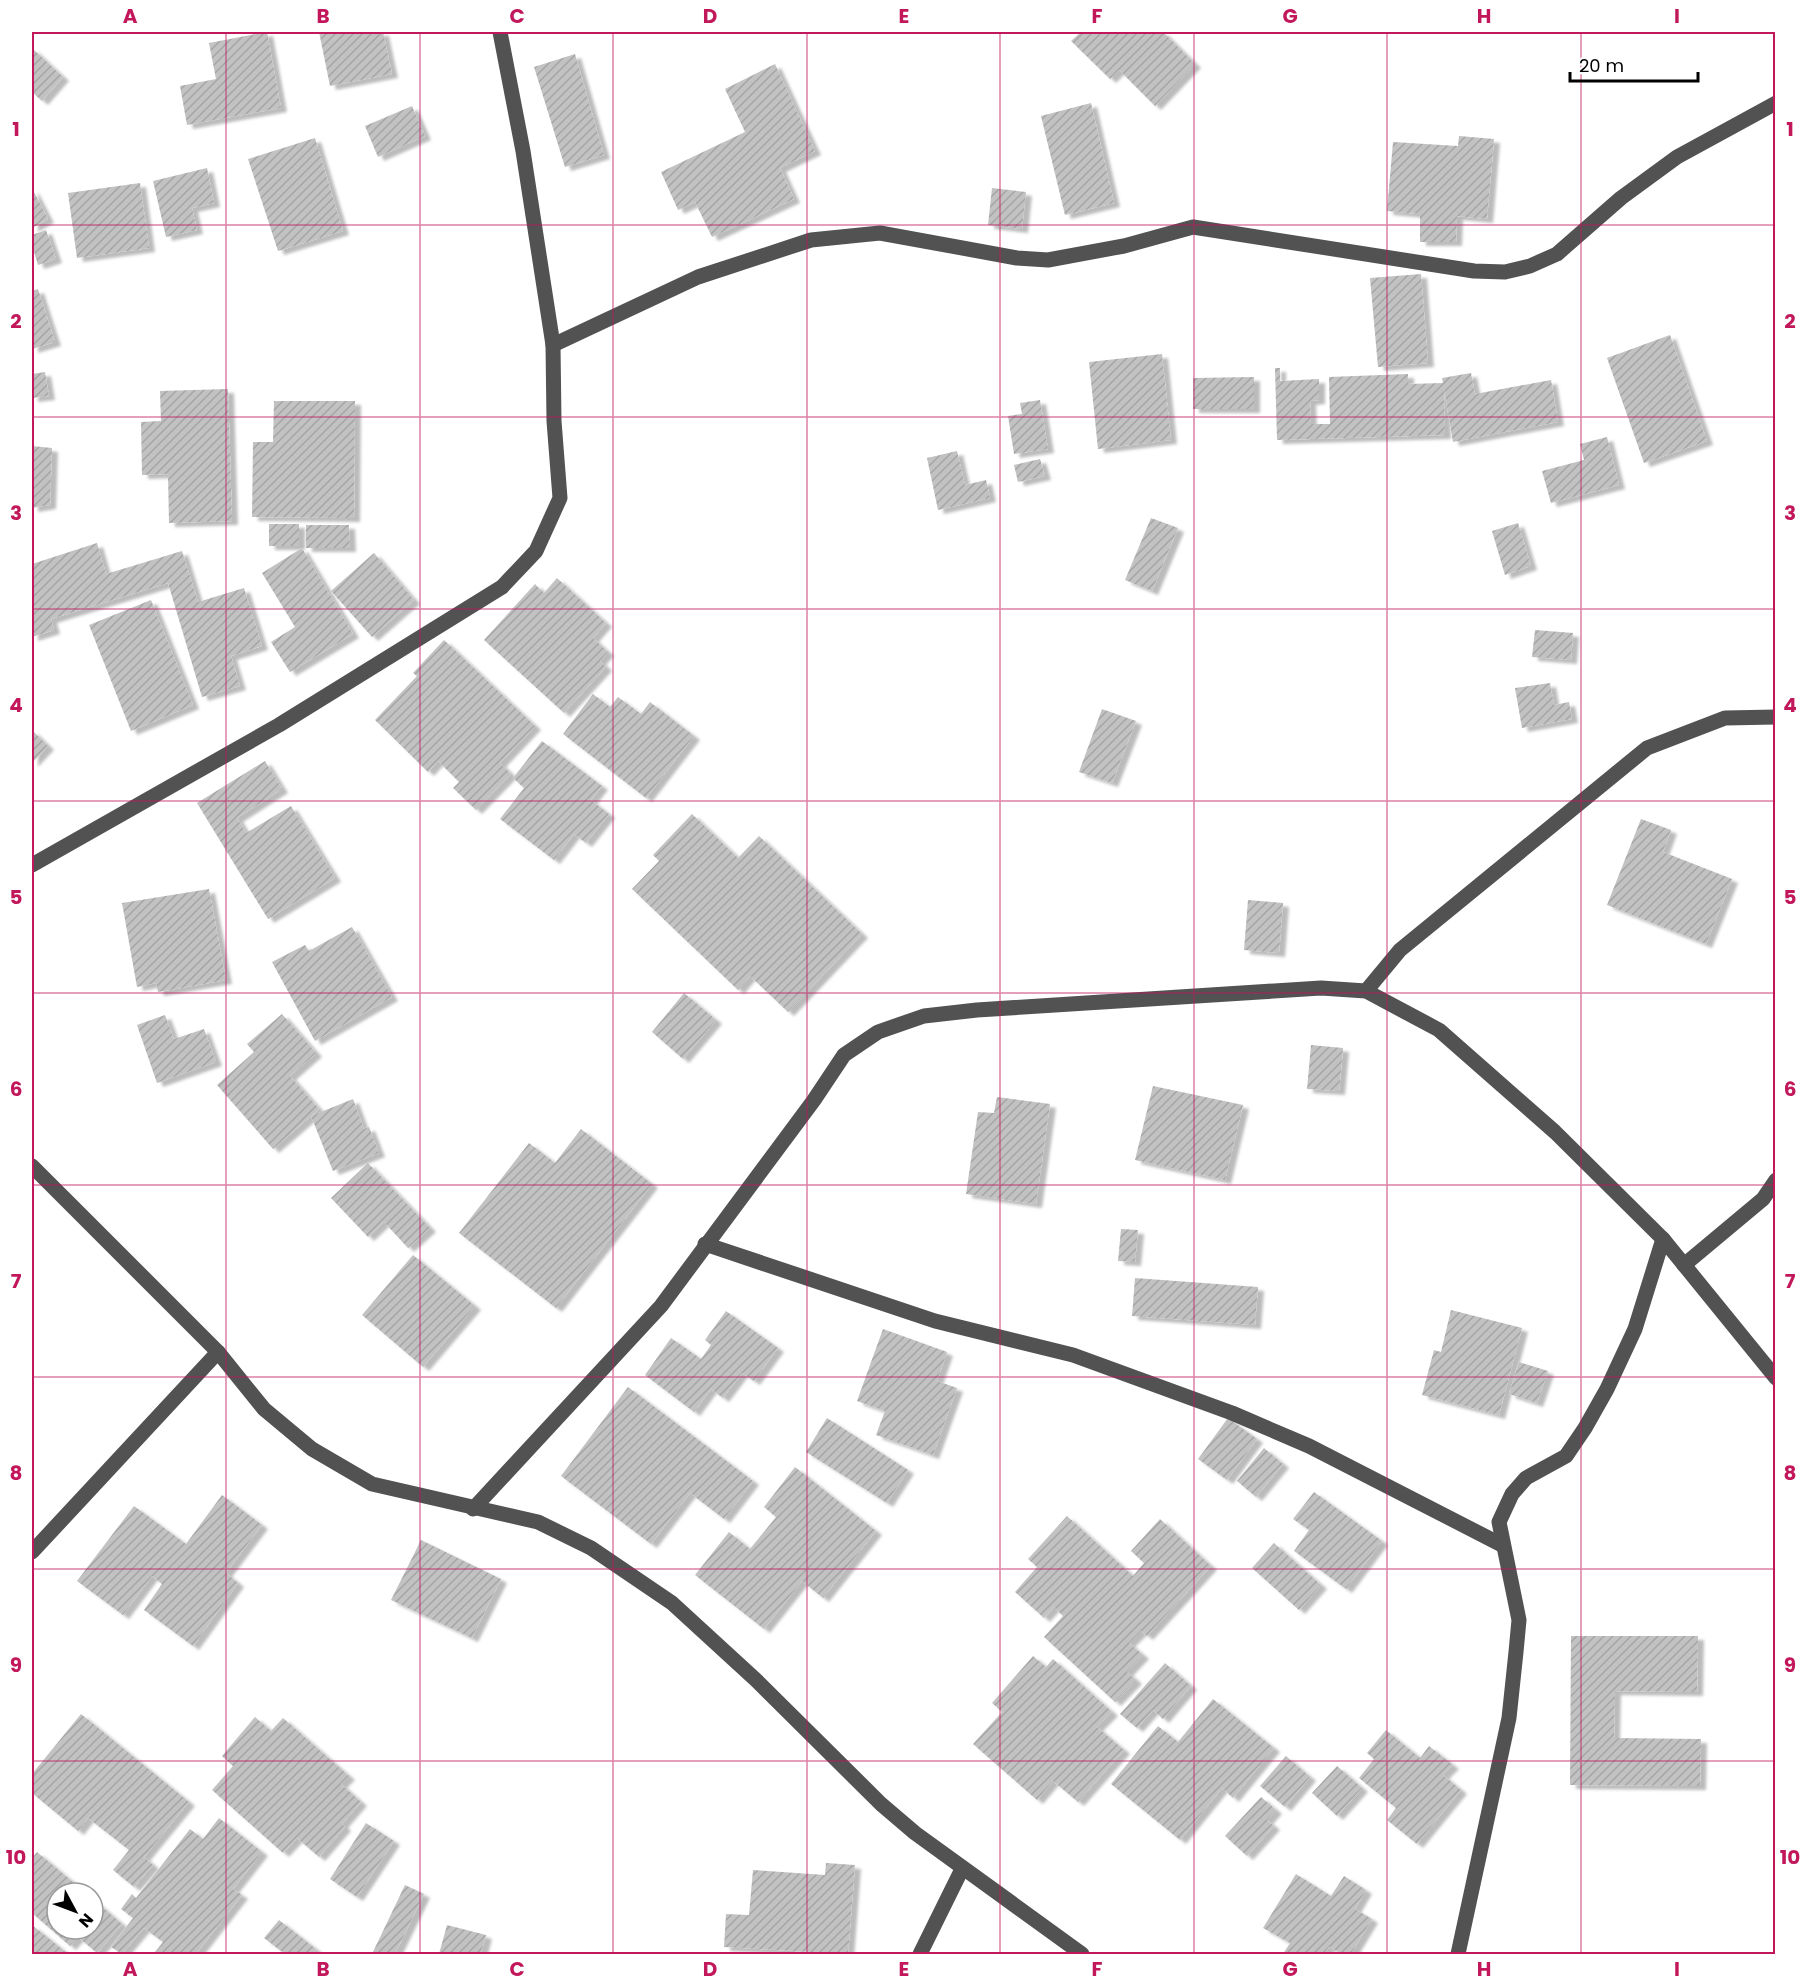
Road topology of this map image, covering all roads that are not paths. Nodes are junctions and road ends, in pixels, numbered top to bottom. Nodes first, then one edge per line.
1 (500, 32) edge
2 (1776, 103) edge
3 (554, 345) junction
4 (1776, 717) edge
5 (32, 865) edge
6 (1366, 991) junction
7 (32, 1166) edge
8 (1776, 1180) edge
9 (1663, 1239) junction
10 (705, 1244) junction
11 (1684, 1265) junction
12 (218, 1352) junction
13 (1776, 1378) edge
14 (473, 1509) junction
15 (1502, 1545) junction
16 (32, 1552) edge
17 (962, 1869) junction
18 (920, 1954) edge
19 (1082, 1954) edge
20 (1458, 1954) edge

1 - 3 street
2 - 3 street
3 - 5 street
4 - 6 street
6 - 9 street
6 - 10 street
7 - 12 street
8 - 11 street
9 - 11 street
9 - 15 street
10 - 14 street
10 - 15 street
11 - 13 street
12 - 14 street
12 - 16 street
14 - 17 street
15 - 20 street
17 - 18 street
17 - 19 street

